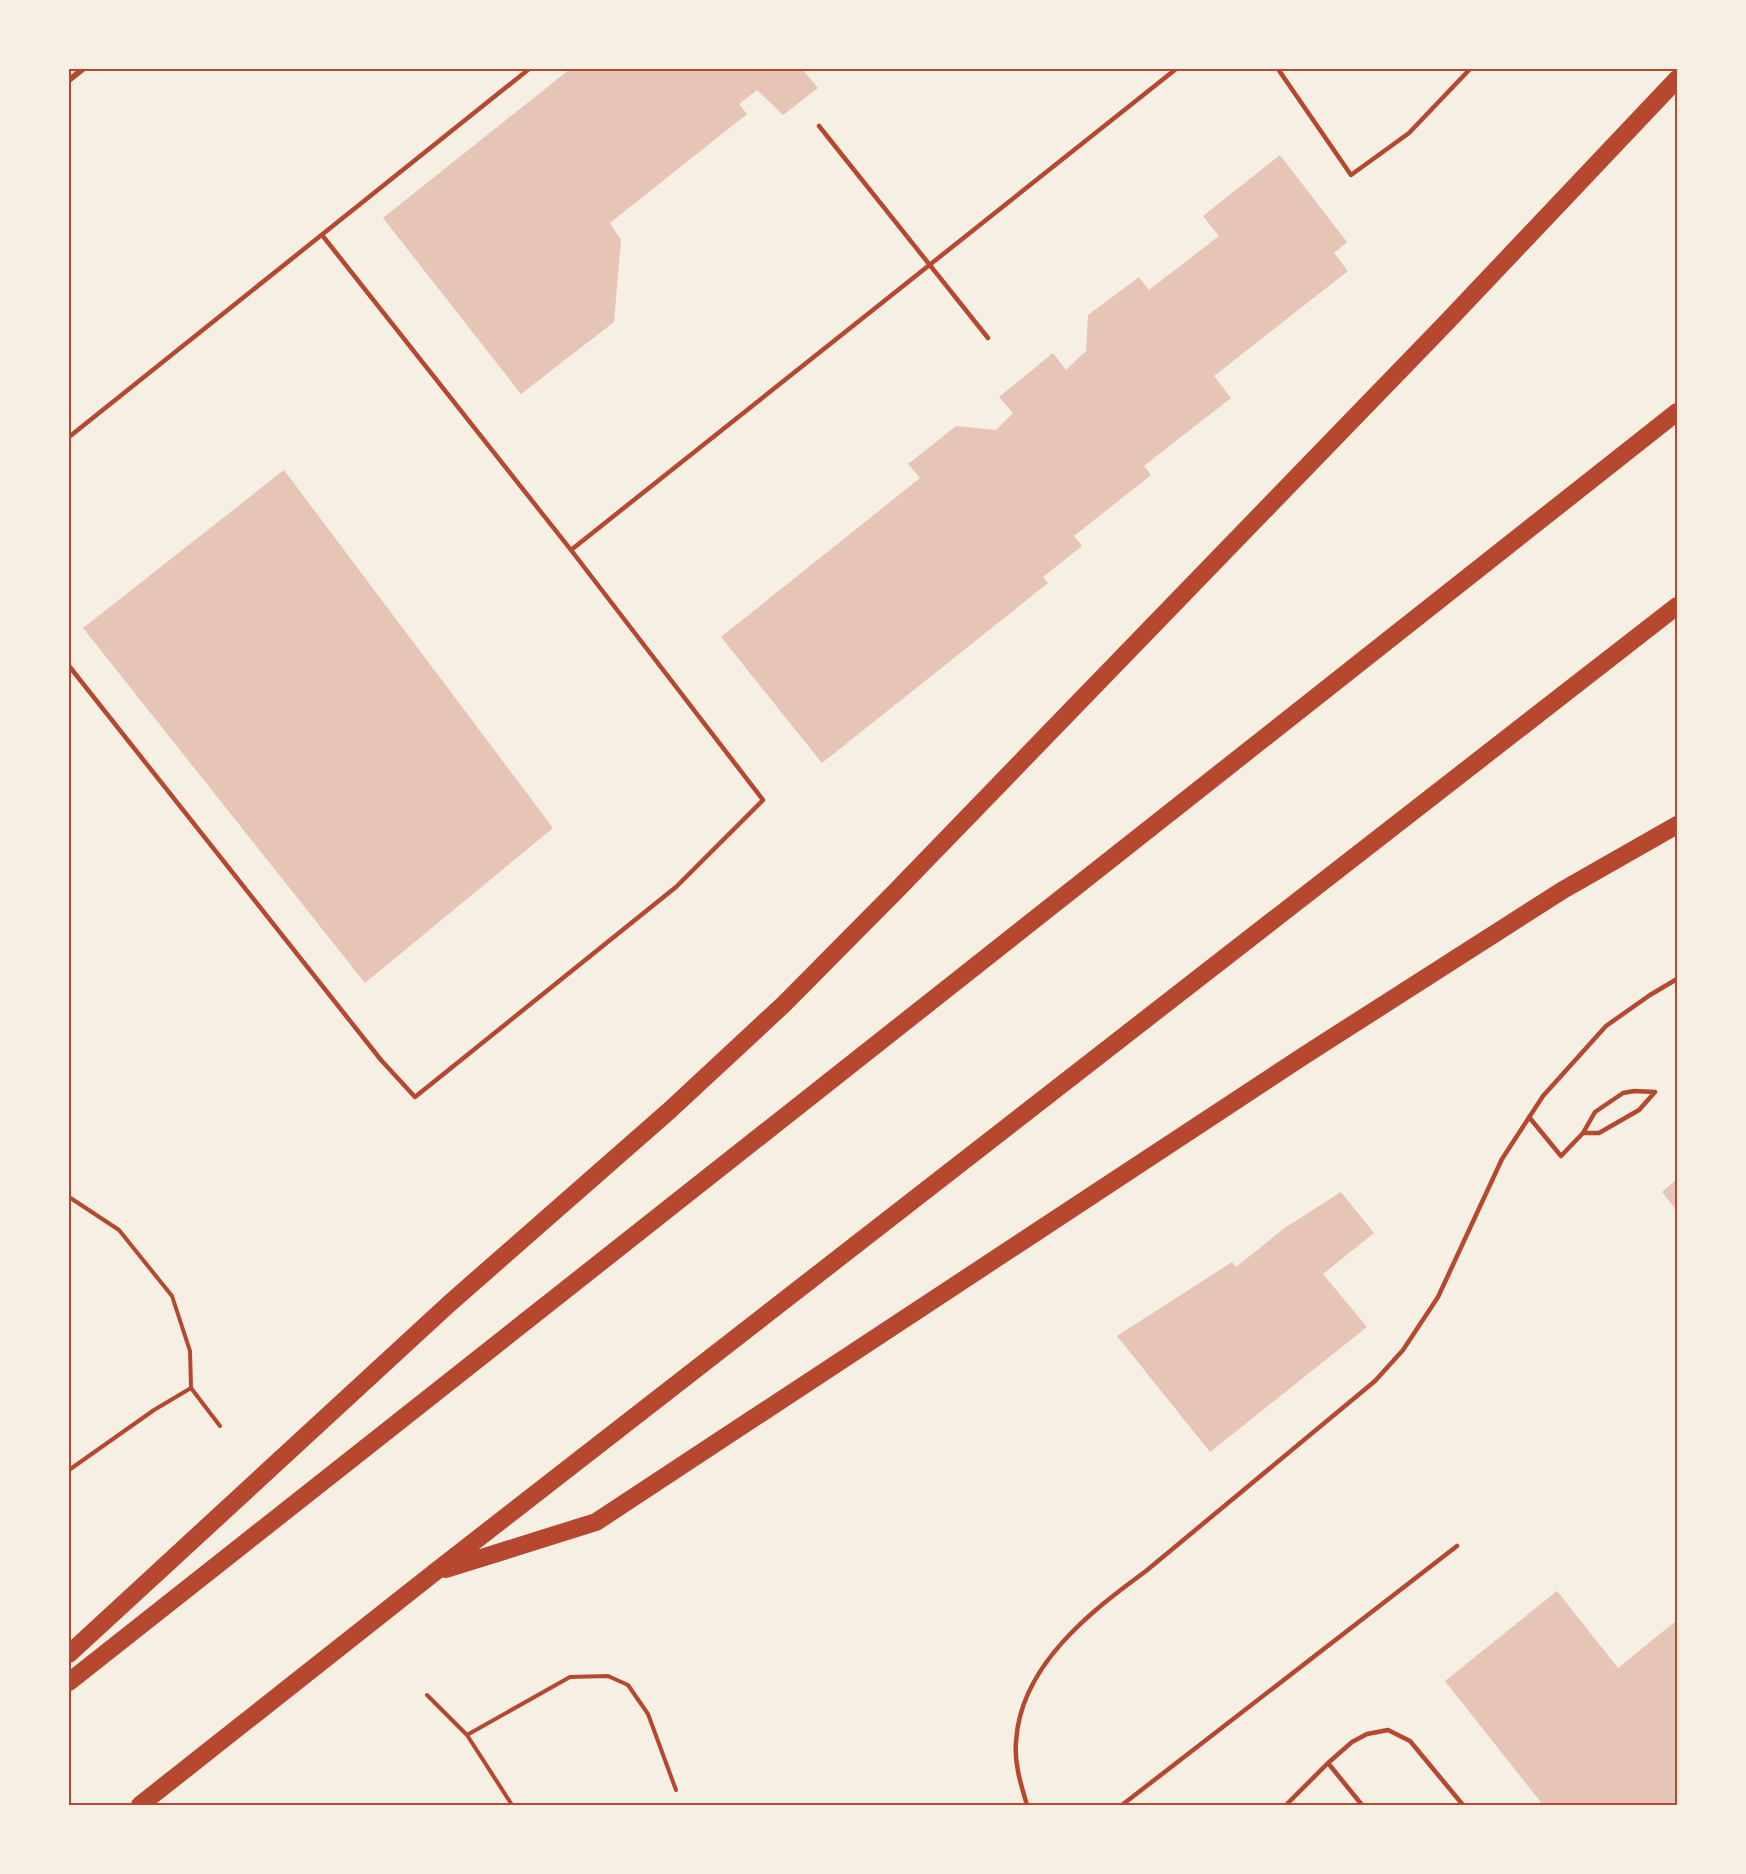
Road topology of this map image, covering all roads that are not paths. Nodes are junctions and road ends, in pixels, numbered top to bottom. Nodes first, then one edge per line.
1 (83, 69) edge
2 (529, 69) edge
3 (1176, 69) edge
4 (1278, 69) edge
5 (1470, 69) edge
6 (1677, 79) edge
7 (69, 80) edge
8 (819, 126) dead end
9 (322, 235) junction
10 (929, 266) junction
11 (988, 338) dead end
12 (1677, 412) edge
13 (69, 437) edge
14 (571, 550) junction
15 (1677, 606) edge
16 (69, 666) edge
17 (1677, 825) edge
18 (1677, 979) edge
19 (1529, 1117) junction
20 (1582, 1133) junction
21 (1457, 1546) dead end
22 (435, 1572) junction
23 (69, 1654) edge
24 (69, 1682) edge
25 (1329, 1763) junction
26 (140, 1805) edge
27 (1027, 1805) edge
28 (1122, 1805) edge
29 (1286, 1805) edge
30 (1362, 1805) edge
31 (1463, 1805) edge

1 - 7 street
2 - 9 lane
3 - 10 lane
4 - 5 lane
6 - 23 highway
8 - 10 lane
9 - 13 lane
9 - 14 lane
10 - 11 lane
10 - 14 lane
12 - 24 highway
14 - 16 lane
15 - 22 highway
17 - 22 highway
18 - 19 lane
19 - 20 lane
19 - 27 lane
20 - 20 lane
21 - 28 lane
22 - 26 highway
25 - 29 lane
25 - 30 lane
25 - 31 lane

